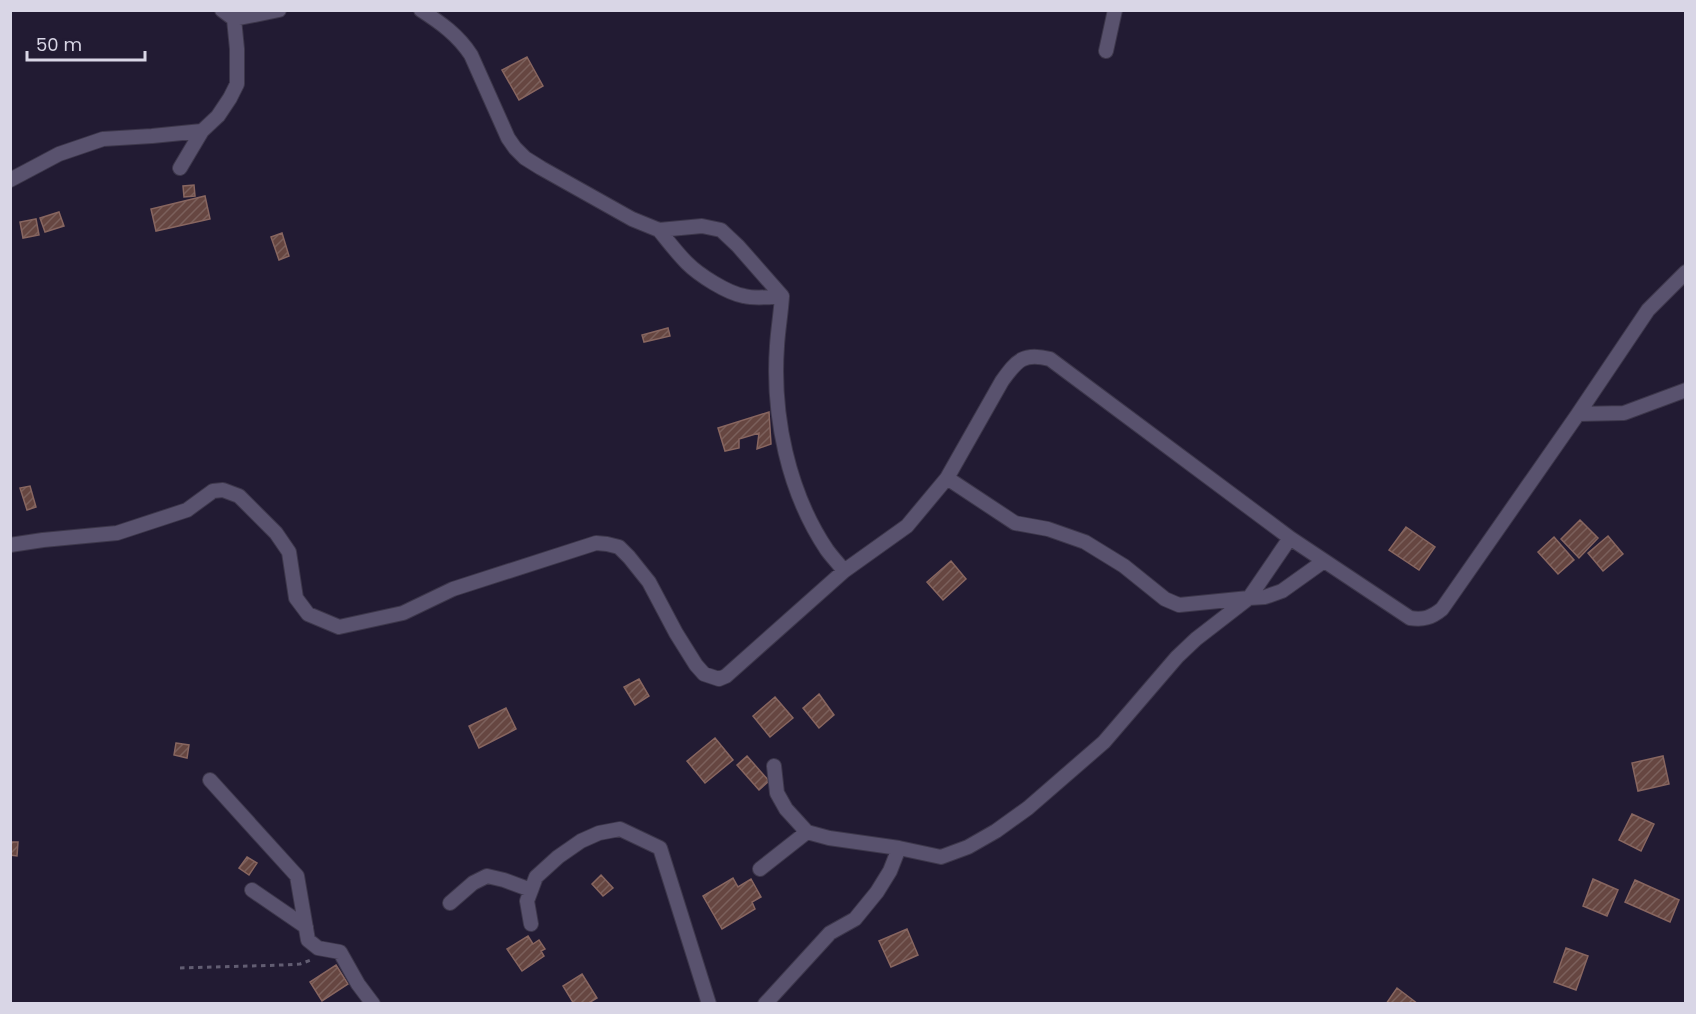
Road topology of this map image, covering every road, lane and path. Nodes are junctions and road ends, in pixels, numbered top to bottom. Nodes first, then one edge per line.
1 (222, 10) edge
2 (279, 10) edge
3 (422, 10) edge
4 (1115, 10) edge
5 (234, 19) junction
6 (1106, 51) dead end
7 (202, 131) junction
8 (180, 168) dead end
9 (10, 180) edge
10 (659, 230) junction
11 (1686, 272) edge
12 (782, 296) junction
13 (1686, 390) edge
14 (1578, 414) junction
15 (947, 478) junction
16 (1290, 538) junction
17 (10, 545) edge
18 (1324, 561) junction
19 (844, 571) junction
20 (1249, 598) junction
21 (774, 766) dead end
22 (210, 780) dead end
23 (807, 832) junction
24 (899, 849) junction
25 (760, 869) dead end
26 (252, 890) dead end
27 (531, 890) junction
28 (450, 903) dead end
29 (531, 924) dead end
30 (306, 927) junction
31 (318, 948) junction
32 (180, 968) dead end
33 (373, 1004) edge
34 (709, 1004) edge
35 (765, 1004) edge

1 - 5 street
2 - 5 street
3 - 10 street
4 - 6 street
5 - 7 street
7 - 8 street
7 - 9 street
10 - 12 street
10 - 12 street
11 - 14 street
12 - 19 street
13 - 14 street
14 - 18 street
15 - 16 street
15 - 19 street
15 - 20 street
16 - 18 street
16 - 20 street
17 - 19 street
18 - 20 street
20 - 24 street
21 - 23 street
22 - 30 street
23 - 24 street
23 - 25 street
24 - 35 street
26 - 30 street
27 - 28 street
27 - 29 street
27 - 34 street
30 - 31 street
31 - 32 path
31 - 33 street

